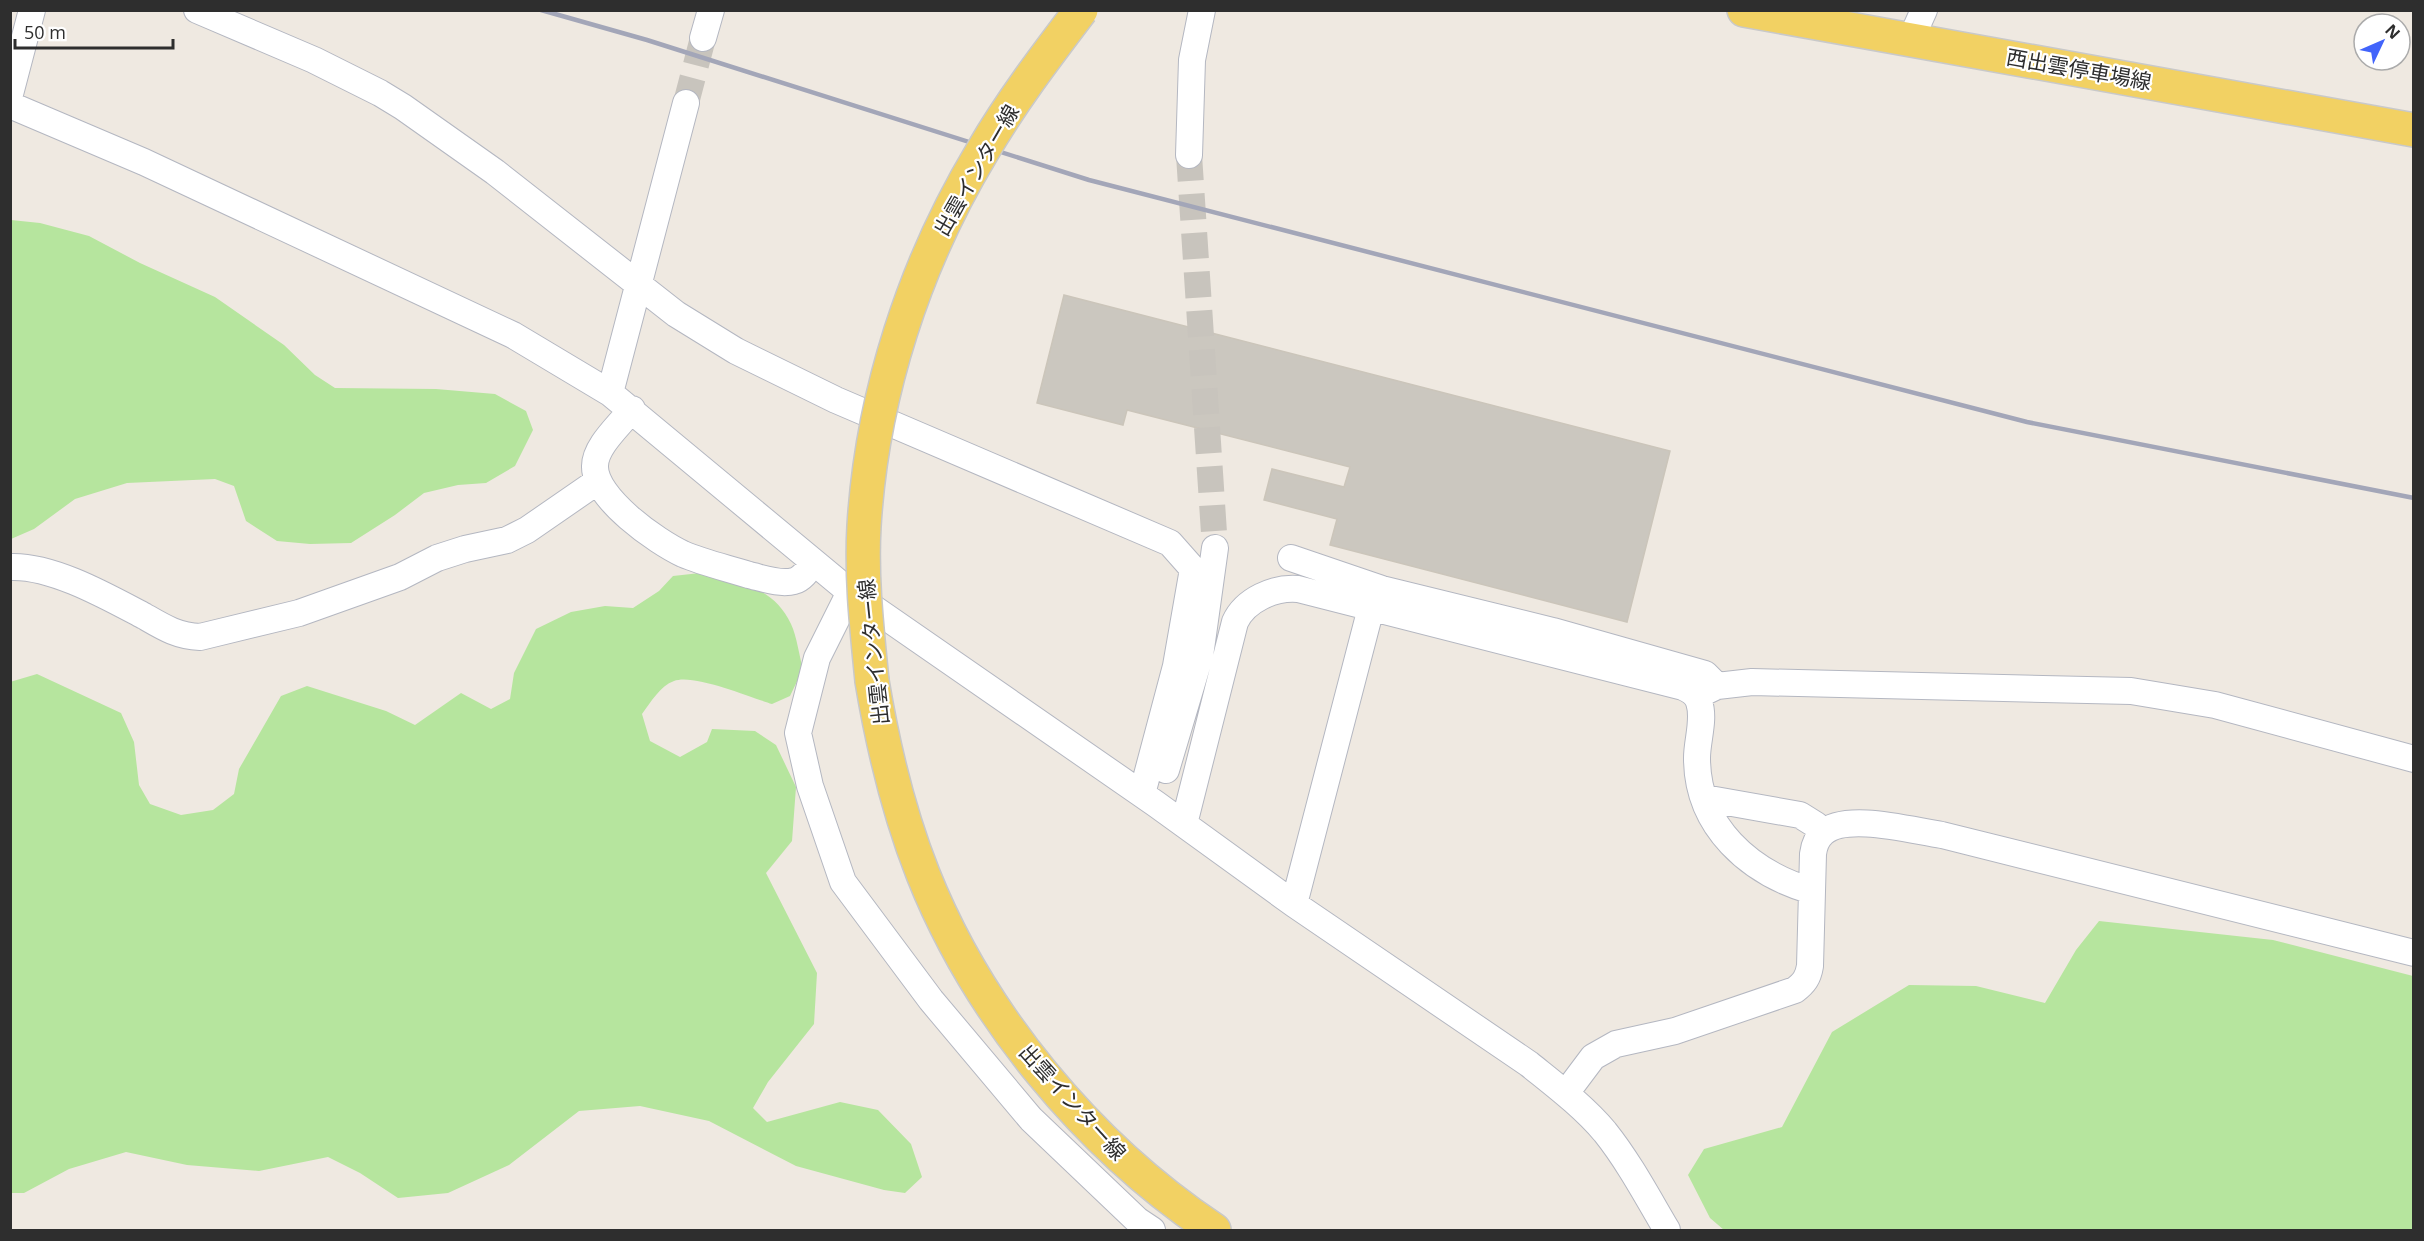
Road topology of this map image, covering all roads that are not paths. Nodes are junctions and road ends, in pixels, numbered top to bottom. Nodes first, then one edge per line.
1 (32, 10) edge
2 (197, 10) edge
3 (711, 10) edge
4 (1081, 10) edge
5 (1202, 10) edge
6 (1744, 10) edge
7 (1917, 25) edge
8 (703, 38) tunnel mouth
9 (10, 94) edge
10 (686, 103) tunnel mouth
11 (10, 105) edge
12 (2414, 129) edge
13 (1189, 155) tunnel mouth
14 (639, 285) junction
15 (610, 393) junction
16 (632, 409) junction
17 (598, 481) junction
18 (1215, 548) tunnel mouth
19 (1291, 558) dead end
20 (813, 563) junction
21 (10, 567) edge
22 (850, 592) junction
23 (1371, 608) junction
24 (1707, 691) junction
25 (2414, 759) edge
26 (1704, 798) junction
27 (1149, 799) junction
28 (1184, 824) junction
29 (1822, 833) junction
30 (1812, 891) junction
31 (1294, 904) junction
32 (2414, 953) edge
33 (1566, 1093) junction
34 (1152, 1230) edge
35 (1214, 1230) edge
36 (1667, 1230) edge

1 - 9 street
2 - 14 street
3 - 8 street
4 - 35 main road, 出雲インター線, bridge
5 - 13 street
6 - 7 main road, 西出雲停車場線
7 - 12 main road, 西出雲停車場線
10 - 14 street
11 - 15 street
14 - 15 street
14 - 27 street
15 - 16 street
16 - 17 street
16 - 20 street
17 - 20 street
17 - 21 street
18 - 27 street
19 - 24 street
20 - 22 street
22 - 27 street
22 - 34 street
23 - 24 street
23 - 28 street
23 - 31 street
24 - 25 street
24 - 26 street
26 - 29 street
26 - 30 street
27 - 28 street
28 - 31 street
29 - 30 street
29 - 32 street
30 - 33 street
31 - 33 street
33 - 36 street

